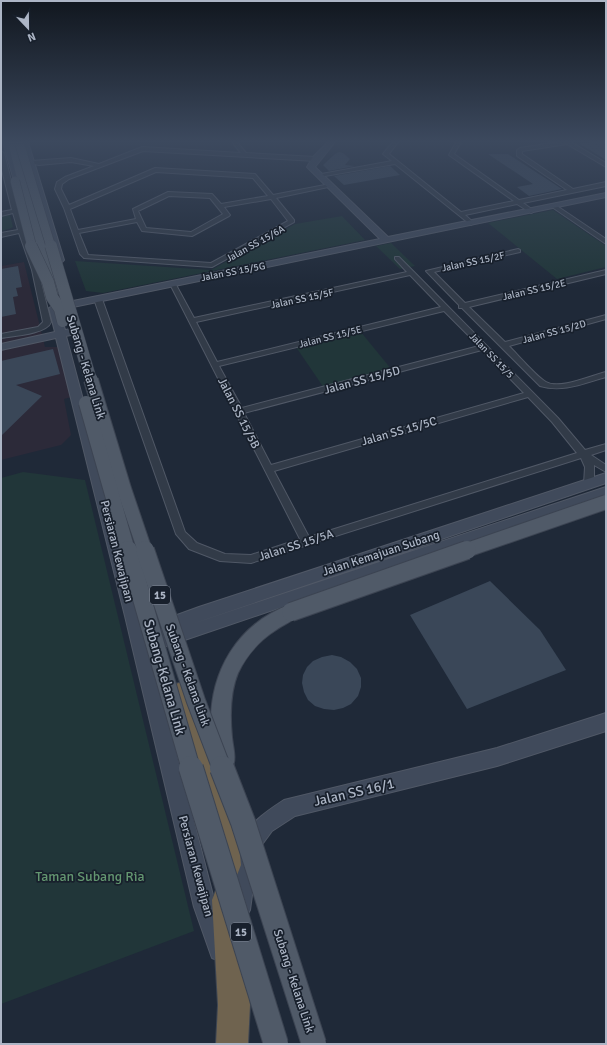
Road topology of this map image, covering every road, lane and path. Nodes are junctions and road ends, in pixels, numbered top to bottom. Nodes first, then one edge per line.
1 (10, 191) edge
2 (17, 191) edge
3 (20, 191) edge
4 (25, 191) edge
5 (34, 191) edge
6 (38, 191) edge
7 (59, 191) edge
8 (107, 191) edge
9 (266, 191) edge
10 (299, 191) edge
11 (330, 191) edge
12 (431, 191) edge
13 (503, 191) edge
14 (572, 191) edge
15 (606, 195) edge
16 (270, 196) junction
17 (519, 202) junction
18 (220, 206) junction
19 (554, 206) junction
20 (67, 208) junction
21 (16, 211) junction
22 (531, 211) junction
23 (1, 214) edge
24 (460, 214) junction
25 (139, 220) junction
26 (471, 223) junction
27 (30, 224) junction
28 (20, 228) junction
29 (76, 232) junction
30 (606, 232) edge
31 (595, 234) junction
32 (1, 235) edge
33 (382, 241) junction
34 (606, 242) edge
35 (518, 251) dead end
36 (398, 258) dead end
37 (606, 272) edge
38 (412, 273) junction
39 (173, 284) junction
40 (94, 300) junction
41 (462, 306) junction
42 (446, 308) junction
43 (65, 313) junction
44 (606, 317) edge
45 (192, 322) junction
46 (80, 334) junction
47 (1, 335) edge
48 (502, 345) junction
49 (1, 347) edge
50 (484, 347) junction
51 (1, 353) edge
52 (214, 365) junction
53 (606, 374) edge
54 (529, 394) junction
55 (239, 412) junction
56 (606, 447) edge
57 (584, 454) junction
58 (268, 469) junction
59 (606, 469) edge
60 (606, 478) edge
61 (589, 484) junction
62 (606, 492) edge
63 (606, 502) edge
64 (306, 541) junction
65 (308, 592) junction
66 (155, 597) junction
67 (217, 608) junction
68 (319, 614) dead end
69 (133, 616) junction
70 (175, 636) junction
71 (606, 722) edge
72 (243, 822) junction
73 (232, 984) junction
74 (232, 1044) edge
75 (276, 1044) edge
76 (314, 1044) edge

1 - 21 street
2 - 43 main road, bridge
3 - 27 main road, Persiaran Kewajipan
4 - 43 main road, Subang - Kelana Link / 15
5 - 72 main road, Subang - Kelana Link / 15, bridge
6 - 43 main road, Persiaran Kewajipan
7 - 20 street
8 - 20 street, Jalan SS 15/6A
9 - 16 street, Jalan SS 15/6A
10 - 16 street
11 - 33 main road
12 - 24 street
13 - 17 street
14 - 17 street
15 - 19 main road, Jalan SS 15/5G
16 - 18 street
16 - 29 street, Jalan SS 15/6A
17 - 22 street
17 - 24 street
18 - 25 street
18 - 25 street
19 - 22 main road, Jalan SS 15/5G
19 - 31 street
20 - 29 street
21 - 23 street
21 - 28 street
22 - 26 main road, Jalan SS 15/5G
24 - 26 street
25 - 29 street
26 - 33 main road, Jalan SS 15/5G
27 - 28 street
27 - 43 main road, Persiaran Kewajipan
28 - 32 street
28 - 47 street
30 - 31 street
31 - 34 street
33 - 39 main road, Jalan SS 15/5G
35 - 41 street, Jalan SS 15/2F
36 - 38 street, Jalan SS 15/5
37 - 41 street, Jalan SS 15/2E
38 - 42 street, Jalan SS 15/5
38 - 45 street, Jalan SS 15/5F
39 - 40 main road, Jalan SS 15/5G
39 - 45 street, Jalan SS 15/5B
40 - 43 main road, Jalan SS 15/5G
40 - 64 street, Jalan SS 15/5A
41 - 48 street
42 - 50 street, Jalan SS 15/5
42 - 52 street, Jalan SS 15/5E
43 - 46 main road, Persiaran Kewajipan
43 - 46 main road
43 - 46 main road
43 - 49 main road
43 - 51 main road
43 - 69 main road, Persiaran Kewajipan
43 - 75 main road, Subang-Kelana Link / 15, bridge
44 - 48 street, Jalan SS 15/2D
45 - 52 street, Jalan SS 15/5B
46 - 66 main road, Persiaran Kewajipan
48 - 53 street
50 - 54 street, Jalan SS 15/5
50 - 55 street, Jalan SS 15/5D
52 - 55 street, Jalan SS 15/5B
54 - 57 street, Jalan SS 15/5
54 - 58 street, Jalan SS 15/5C
55 - 58 street, Jalan SS 15/5B
56 - 57 street, Jalan SS 15/5A
57 - 59 street, Jalan SS 15/5
57 - 61 street, Jalan SS 15/5
57 - 64 street, Jalan SS 15/5A
58 - 64 street, Jalan SS 15/5B
60 - 61 main road, Jalan Kemajuan Subang
61 - 67 main road, Jalan Kemajuan Subang
62 - 65 main road, Jalan Kemajuan Subang
63 - 72 main road, bridge
65 - 68 main road
65 - 70 main road, Jalan Kemajuan Subang
66 - 67 main road
66 - 70 main road, Persiaran Kewajipan
67 - 70 main road, Jalan Kemajuan Subang
69 - 70 main road
69 - 73 main road, Persiaran Kewajipan
70 - 73 highway
71 - 73 main road, Jalan SS 16/1
72 - 76 main road, Subang - Kelana Link / 15, bridge
73 - 74 highway

